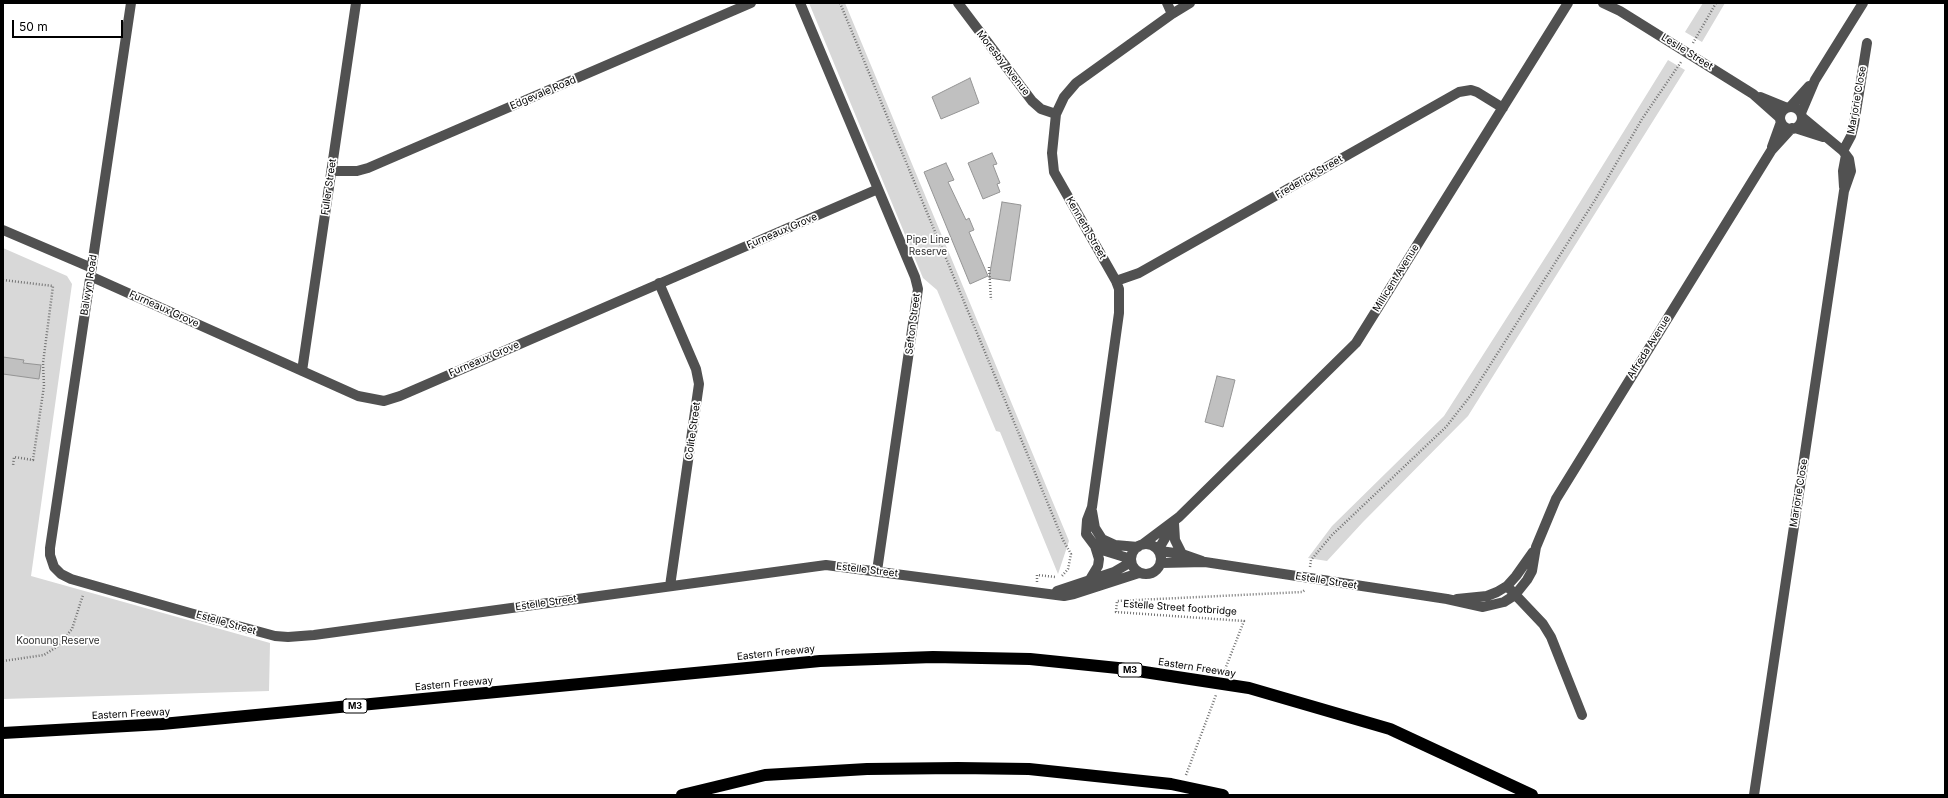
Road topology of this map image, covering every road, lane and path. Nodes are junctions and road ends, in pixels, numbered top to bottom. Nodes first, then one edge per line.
1 (131, 3) edge
2 (356, 3) edge
3 (750, 3) edge
4 (800, 3) edge
5 (840, 3) edge
6 (958, 3) edge
7 (1167, 3) edge
8 (1190, 3) edge
9 (1568, 3) edge
10 (1603, 3) edge
11 (1611, 3) edge
12 (1716, 3) edge
13 (1863, 3) edge
14 (1620, 11) junction
15 (1172, 14) junction
16 (1866, 43) dead end
17 (1688, 52) junction
18 (1815, 80) junction
19 (1753, 94) junction
20 (1502, 108) junction
21 (1788, 108) junction
22 (1056, 114) junction
23 (1801, 115) junction
24 (1781, 120) junction
25 (1793, 128) junction
26 (1829, 139) junction
27 (1771, 151) junction
28 (1845, 153) junction
29 (332, 170) junction
30 (878, 189) junction
31 (3, 230) edge
32 (988, 267) dead end
33 (91, 272) junction
34 (3, 280) edge
35 (1116, 281) junction
36 (659, 283) junction
37 (991, 300) dead end
38 (302, 371) junction
39 (13, 466) dead end
40 (1092, 507) junction
41 (1176, 520) junction
42 (1095, 546) junction
43 (1140, 546) junction
44 (1536, 547) junction
45 (1159, 550) junction
46 (1182, 554) junction
47 (1131, 561) junction
48 (1206, 562) junction
49 (1161, 563) junction
50 (54, 567) joint
51 (877, 571) junction
52 (1139, 573) junction
53 (1308, 578) junction
54 (1089, 581) junction
55 (86, 583) junction
56 (670, 586) junction
57 (1507, 586) junction
58 (1035, 592) junction
59 (1047, 594) junction
60 (1515, 595) junction
61 (1447, 599) junction
62 (3, 661) edge
63 (1222, 679) dead end
64 (1216, 693) dead end
65 (1582, 715) dead end
66 (3, 733) edge
67 (1184, 780) dead end
68 (682, 795) edge
69 (1223, 795) edge
70 (1532, 795) edge
71 (1754, 795) edge

1 - 33 street, Balwyn Road
2 - 29 street, Fuller Street
3 - 29 street, Edgevale Road
4 - 30 street, Sefton Street
5 - 58 path
6 - 22 street, Moresby Avenue
7 - 15 street
8 - 15 street, Kenneth Street
9 - 20 street, Millicent Avenue
10 - 14 street, Leslie Street
11 - 14 street, Leslie Street
12 - 17 path
13 - 18 street
14 - 17 street, Leslie Street
15 - 22 street, Kenneth Street
16 - 28 street, Marjorie Close
17 - 19 street, Leslie Street
17 - 53 path
18 - 21 street
18 - 23 street
19 - 21 street, Leslie Street
19 - 24 street, Leslie Street
20 - 35 street, Frederick Street
20 - 41 street, Millicent Avenue
21 - 23 street
21 - 24 street
22 - 35 street, Kenneth Street
23 - 25 street
23 - 26 street
24 - 25 street
24 - 27 street, Alfreda Avenue
25 - 26 street
25 - 27 street, Alfreda Avenue
26 - 28 street
27 - 44 street, Alfreda Avenue
28 - 71 street, Marjorie Close
29 - 38 street, Fuller Street
30 - 36 street, Furneaux Grove
30 - 51 street, Sefton Street
31 - 33 street, Furneaux Grove
32 - 37 path
33 - 38 street, Furneaux Grove
33 - 50 street, Balwyn Road
34 - 39 path
35 - 40 street, Kenneth Street
36 - 38 street, Furneaux Grove
36 - 56 street, Colite Street
40 - 42 street, Kenneth Street
40 - 43 street, Kenneth Street
41 - 43 street, Millicent Avenue
41 - 45 street, Millicent Avenue
41 - 46 street
42 - 47 street
42 - 54 street
43 - 45 street
43 - 47 street
44 - 57 street, Alfreda Avenue
44 - 60 street, Alfreda Avenue
45 - 46 street, Estelle Street
45 - 49 street
46 - 48 street, Estelle Street
47 - 52 street
47 - 54 street, Estelle Street
48 - 49 street, Estelle Street
48 - 53 street, Estelle Street
49 - 52 street
50 - 55 street, Estelle Street
51 - 56 street, Estelle Street
51 - 58 street, Estelle Street
52 - 59 street, Estelle Street
53 - 61 street, Estelle Street
53 - 63 path, Estelle Street footbridge
54 - 59 street, Estelle Street
55 - 56 street, Estelle Street
55 - 62 path
57 - 60 street
57 - 61 street, Estelle Street
58 - 59 street, Estelle Street
60 - 61 street, Estelle Street
60 - 65 street
64 - 67 path
66 - 70 highway, Eastern Freeway / M3
68 - 69 highway

